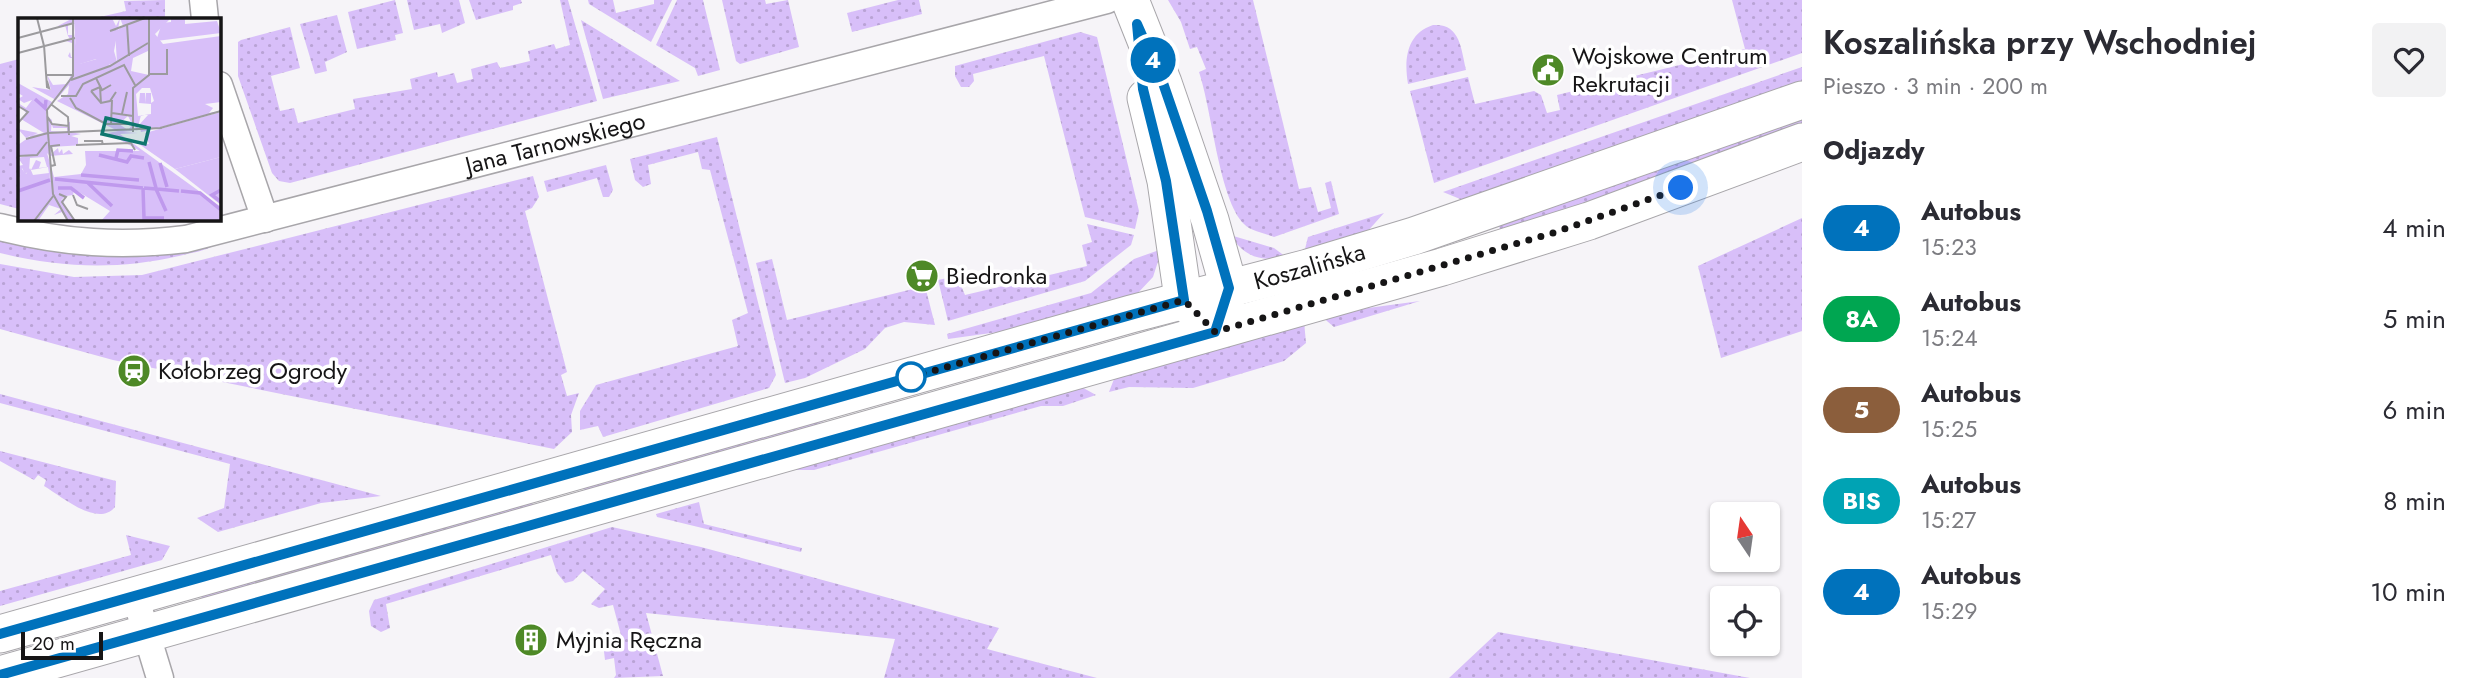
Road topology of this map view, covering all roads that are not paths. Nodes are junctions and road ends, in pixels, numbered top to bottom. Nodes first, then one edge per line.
1 (203, 0) edge
2 (1107, 0) edge
3 (1133, 12) edge
4 (205, 18) edge
5 (220, 88) edge
6 (1802, 100) edge
7 (1802, 142) edge
8 (265, 219) junction
9 (0, 227) edge
10 (1229, 288) junction
11 (1184, 300) junction
12 (1215, 332) junction
13 (135, 596) junction
14 (146, 633) junction
15 (0, 634) edge
16 (0, 674) edge
17 (160, 678) edge

1 - 4 street
2 - 8 street, Jana Tarnowskiego
3 - 10 main road
3 - 11 main road
5 - 8 street
6 - 10 main road, Koszalińska
7 - 12 main road, Koszalińska
8 - 9 street, Jana Tarnowskiego
10 - 11 main road, Koszalińska
10 - 12 main road
11 - 12 main road
11 - 13 main road, Koszalińska
12 - 14 main road, Koszalińska
13 - 14 street
13 - 15 main road, Koszalińska
14 - 16 main road, Koszalińska
14 - 17 street

